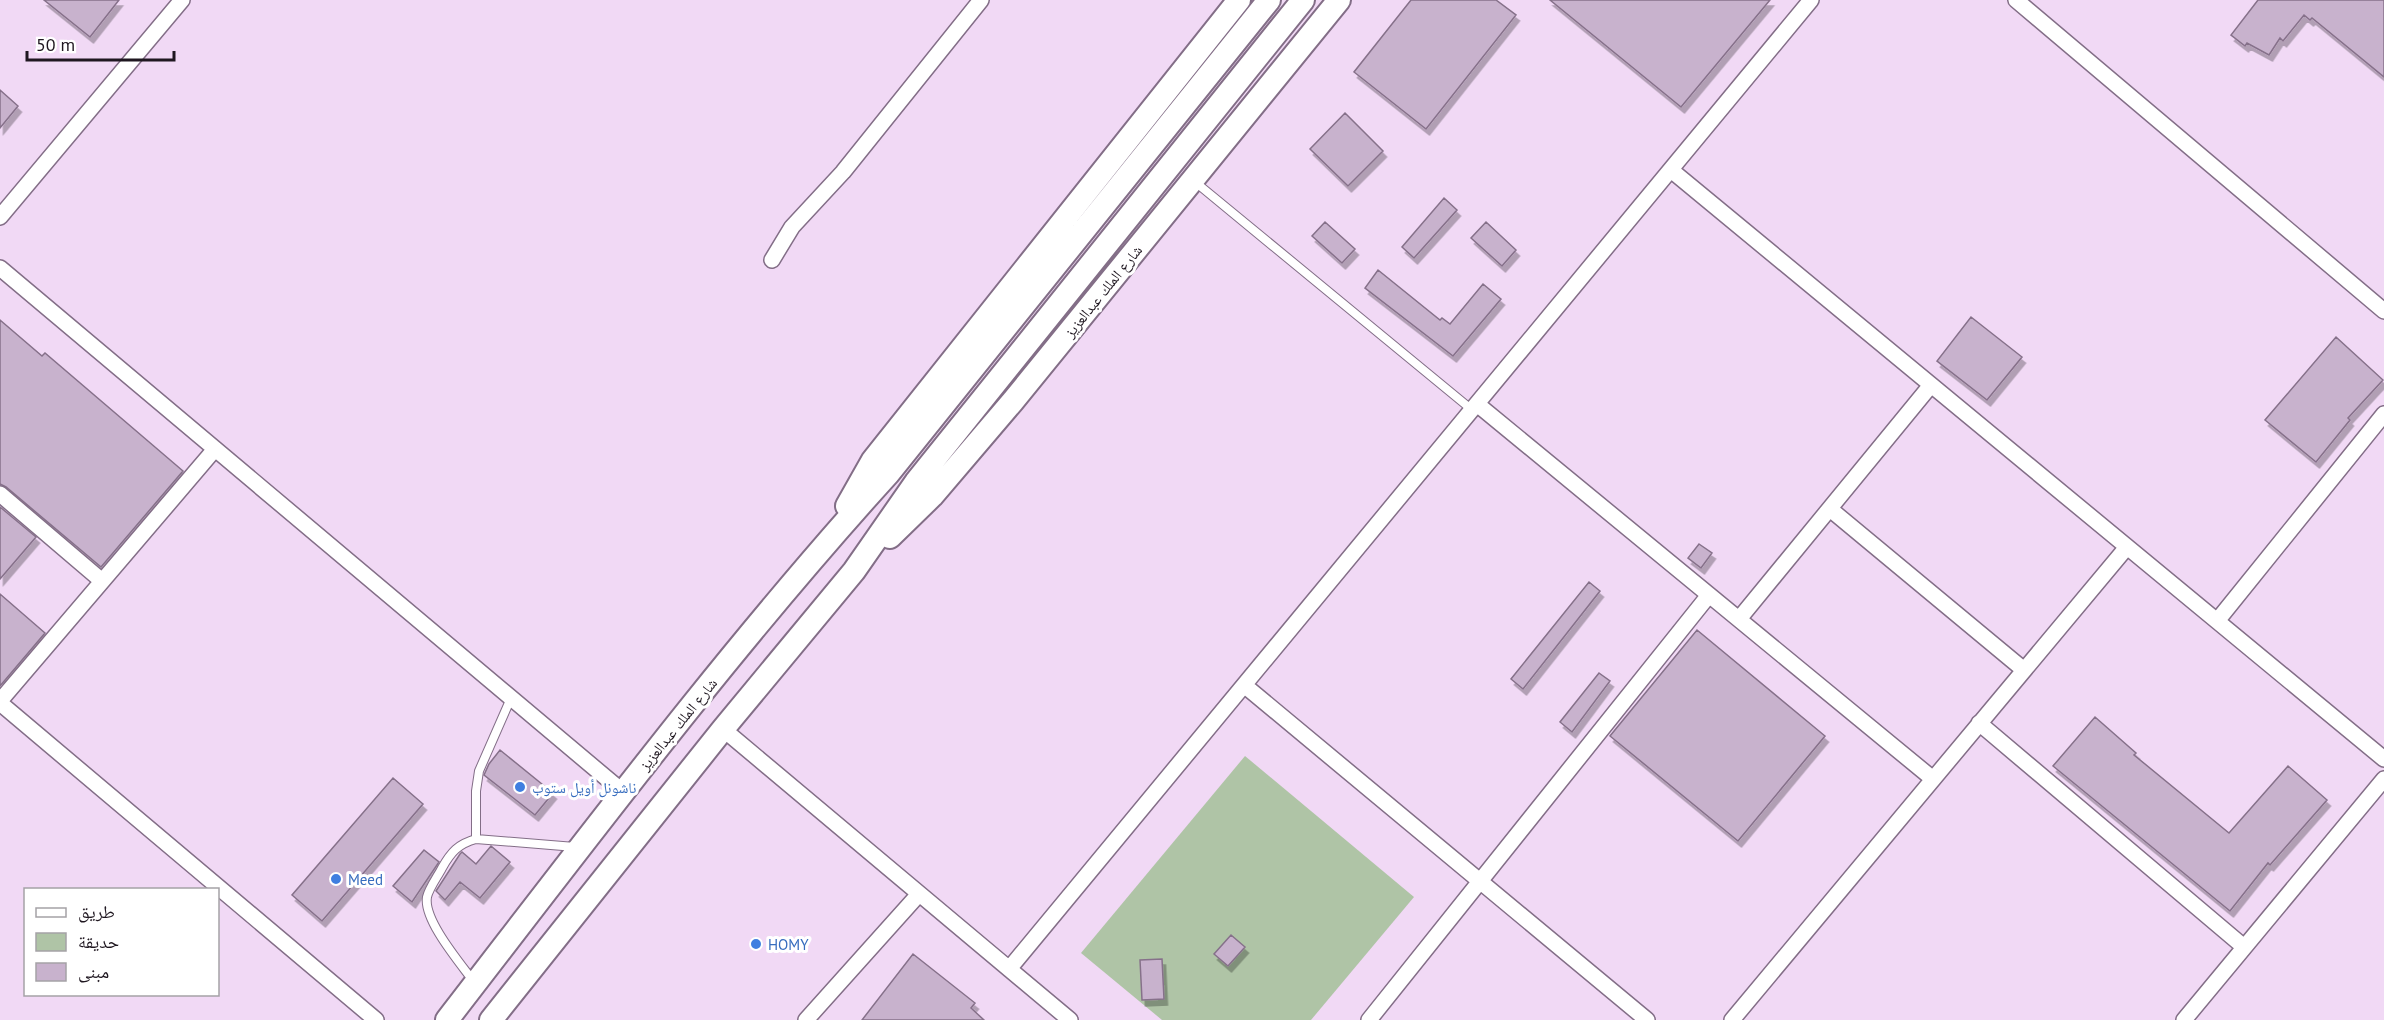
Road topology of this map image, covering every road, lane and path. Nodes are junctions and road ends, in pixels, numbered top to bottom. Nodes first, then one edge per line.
1 (182, 0) edge
2 (981, 0) edge
3 (1239, 0) edge
4 (1269, 0) edge
5 (1303, 0) edge
6 (1340, 0) edge
7 (1811, 0) edge
8 (2016, 0) edge
9 (1671, 170) junction
10 (1193, 180) junction
11 (0, 217) edge
12 (772, 260) dead end
13 (0, 268) edge
14 (2384, 311) edge
15 (1931, 385) junction
16 (1474, 407) junction
17 (2384, 414) edge
18 (215, 449) junction
19 (0, 494) edge
20 (1830, 509) junction
21 (825, 544) junction
22 (2127, 547) junction
23 (854, 571) junction
24 (102, 581) junction
25 (1709, 595) junction
26 (1739, 619) junction
27 (2217, 621) junction
28 (2024, 670) junction
29 (1244, 685) junction
30 (511, 698) junction
31 (1, 707) edge
32 (1980, 723) junction
33 (723, 729) junction
34 (2384, 759) edge
35 (1933, 779) junction
36 (2384, 779) edge
37 (623, 792) junction
38 (476, 839) junction
39 (580, 848) junction
40 (1480, 881) junction
41 (218, 888) edge
42 (219, 889) edge
43 (919, 894) junction
44 (2244, 947) junction
45 (1009, 969) junction
46 (475, 984) junction
47 (376, 1020) edge
48 (447, 1020) edge
49 (491, 1020) edge
50 (806, 1020) edge
51 (1070, 1020) edge
52 (1369, 1020) edge
53 (1647, 1020) edge
54 (1732, 1020) edge
55 (2184, 1020) edge

1 - 11 street
2 - 12 street
3 - 21 street, شارع الملك عبدالعزيز
4 - 21 street, شارع الملك عبدالعزيز
5 - 23 street, شارع الملك عبدالعزيز
6 - 10 street, شارع الملك عبدالعزيز
7 - 9 street
8 - 14 street
9 - 15 street
9 - 16 street
10 - 16 lane
10 - 23 street, شارع الملك عبدالعزيز
13 - 18 street
15 - 20 street
15 - 22 street
16 - 25 street
16 - 29 street
17 - 27 street
18 - 24 street
18 - 30 street
19 - 24 street
20 - 26 street
20 - 28 street
21 - 37 street, شارع الملك عبدالعزيز
22 - 27 street
22 - 28 street
23 - 33 street, شارع الملك عبدالعزيز
24 - 31 street
25 - 26 street
25 - 40 street
26 - 35 street
27 - 34 street
28 - 32 street
29 - 40 street
29 - 45 street
30 - 37 street
30 - 38 lane
31 - 41 street
32 - 35 street
32 - 44 street
33 - 43 street
33 - 49 street, شارع الملك عبدالعزيز
35 - 54 street
36 - 44 street
37 - 39 street, شارع الملك عبدالعزيز
38 - 39 lane
38 - 46 lane
39 - 46 street, شارع الملك عبدالعزيز
40 - 52 street
40 - 53 street
42 - 47 street
43 - 45 street
43 - 50 street
44 - 55 street
45 - 51 street
46 - 48 street, شارع الملك عبدالعزيز

